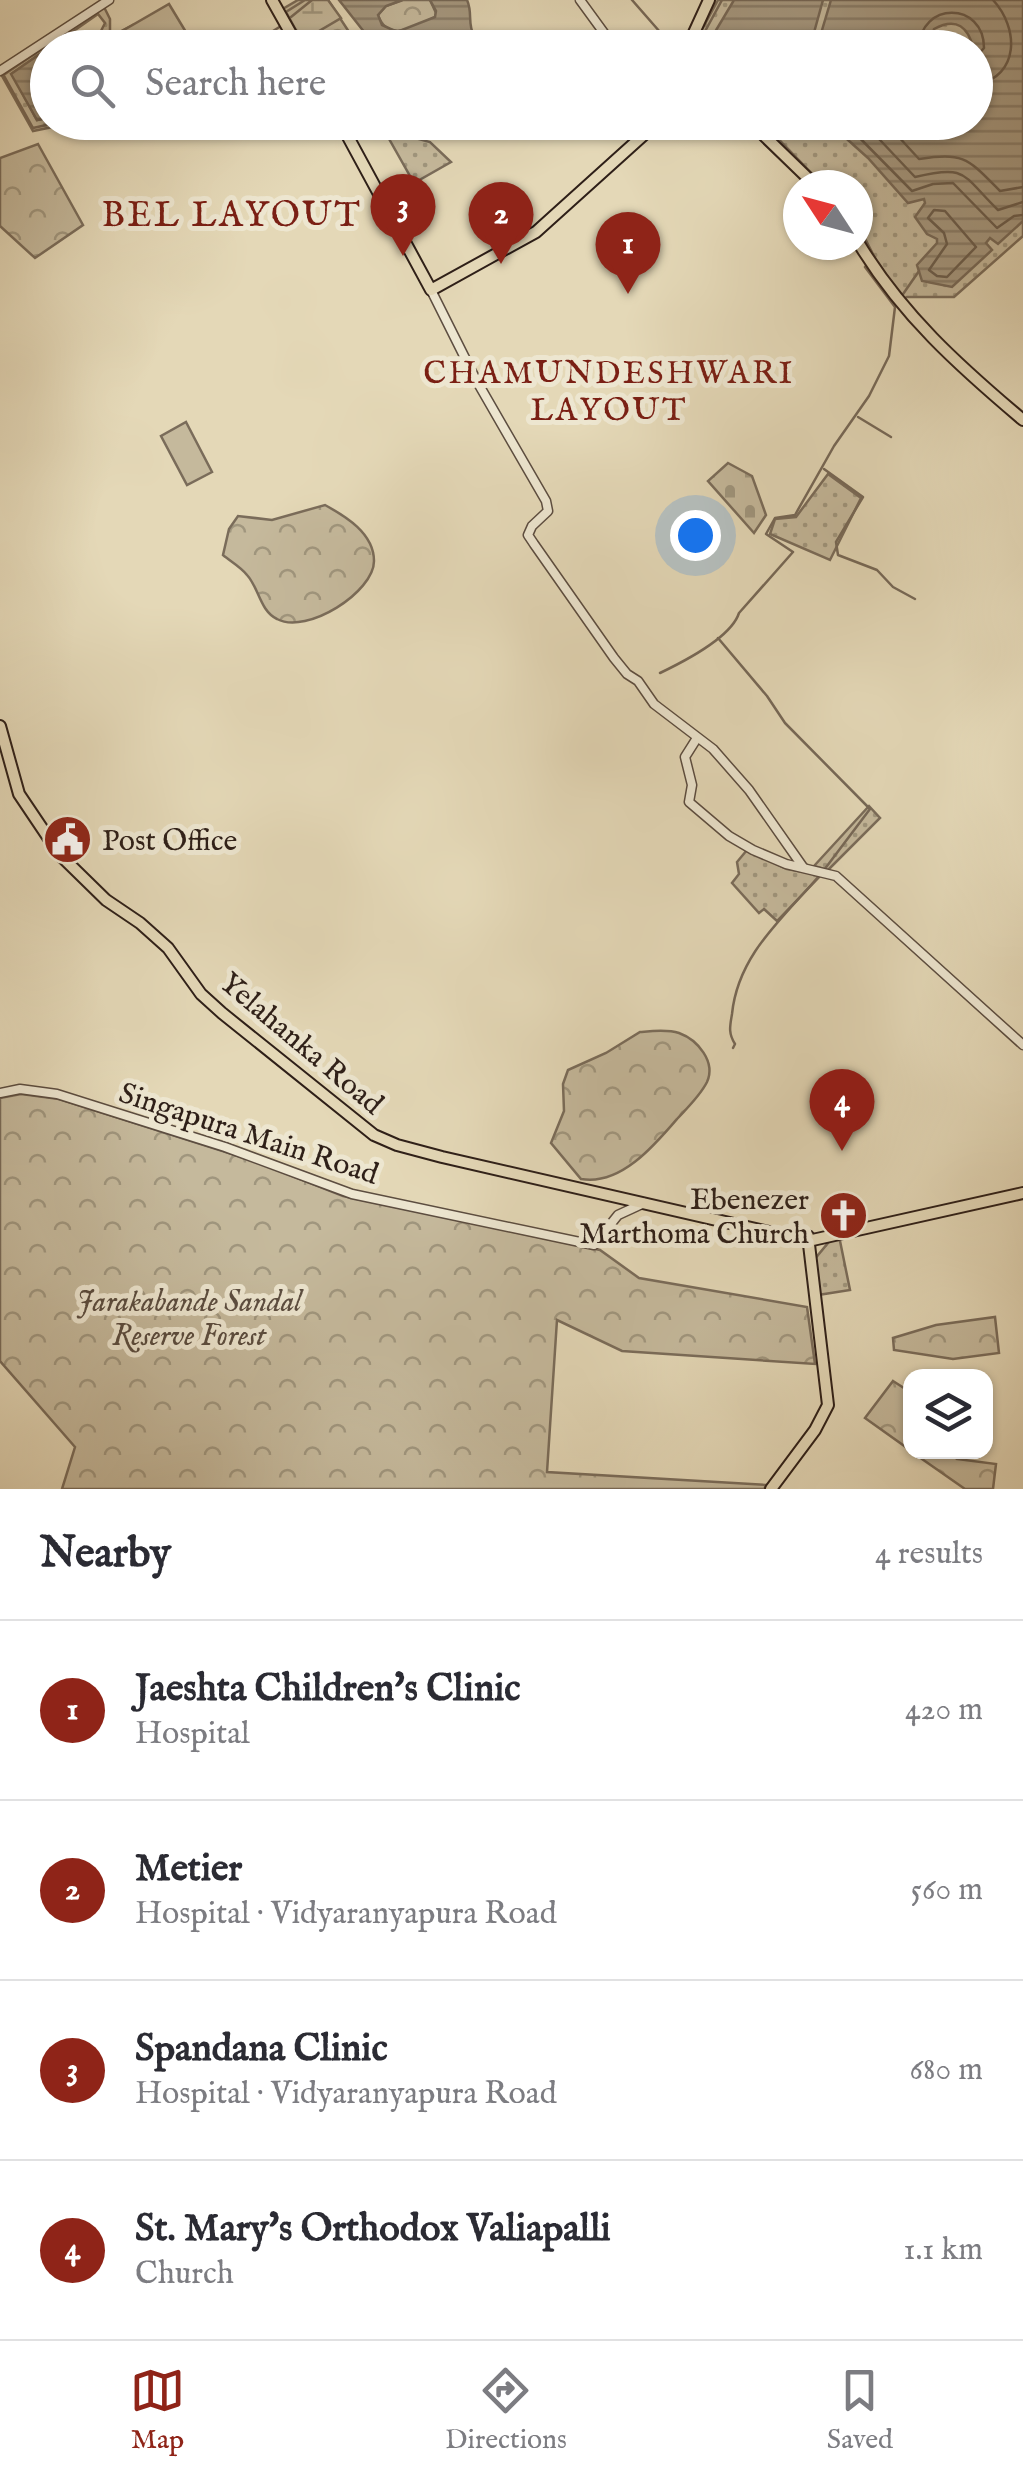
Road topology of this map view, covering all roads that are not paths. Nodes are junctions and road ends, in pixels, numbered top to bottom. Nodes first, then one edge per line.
1 (109, 0) edge
2 (272, 0) edge
3 (580, 0) edge
4 (706, 5) edge
5 (63, 30) edge
6 (288, 30) edge
7 (602, 30) edge
8 (694, 30) edge
9 (30, 51) edge
10 (0, 71) edge
11 (350, 140) edge
12 (638, 140) edge
13 (769, 140) edge
14 (800, 170) edge
15 (869, 260) edge
16 (431, 290) junction
17 (1023, 420) edge
18 (0, 726) edge
19 (696, 738) junction
20 (0, 746) edge
21 (802, 866) junction
22 (1023, 1044) edge
23 (0, 1093) edge
24 (532, 1180) junction
25 (1023, 1193) edge
26 (644, 1203) junction
27 (810, 1238) junction
28 (772, 1489) edge

1 - 5 street
2 - 6 main road
3 - 7 street
4 - 8 main road
9 - 10 street
11 - 16 main road
12 - 16 main road
13 - 14 main road
15 - 17 main road
16 - 19 street
18 - 24 main road, Yelahanka Road
19 - 21 street
19 - 21 street
20 - 24 main road, Yelahanka Road
21 - 22 street
23 - 26 street, Singapura Main Road
24 - 26 main road, Yelahanka Road
25 - 27 main road
26 - 27 main road, Yelahanka Road
27 - 28 main road

